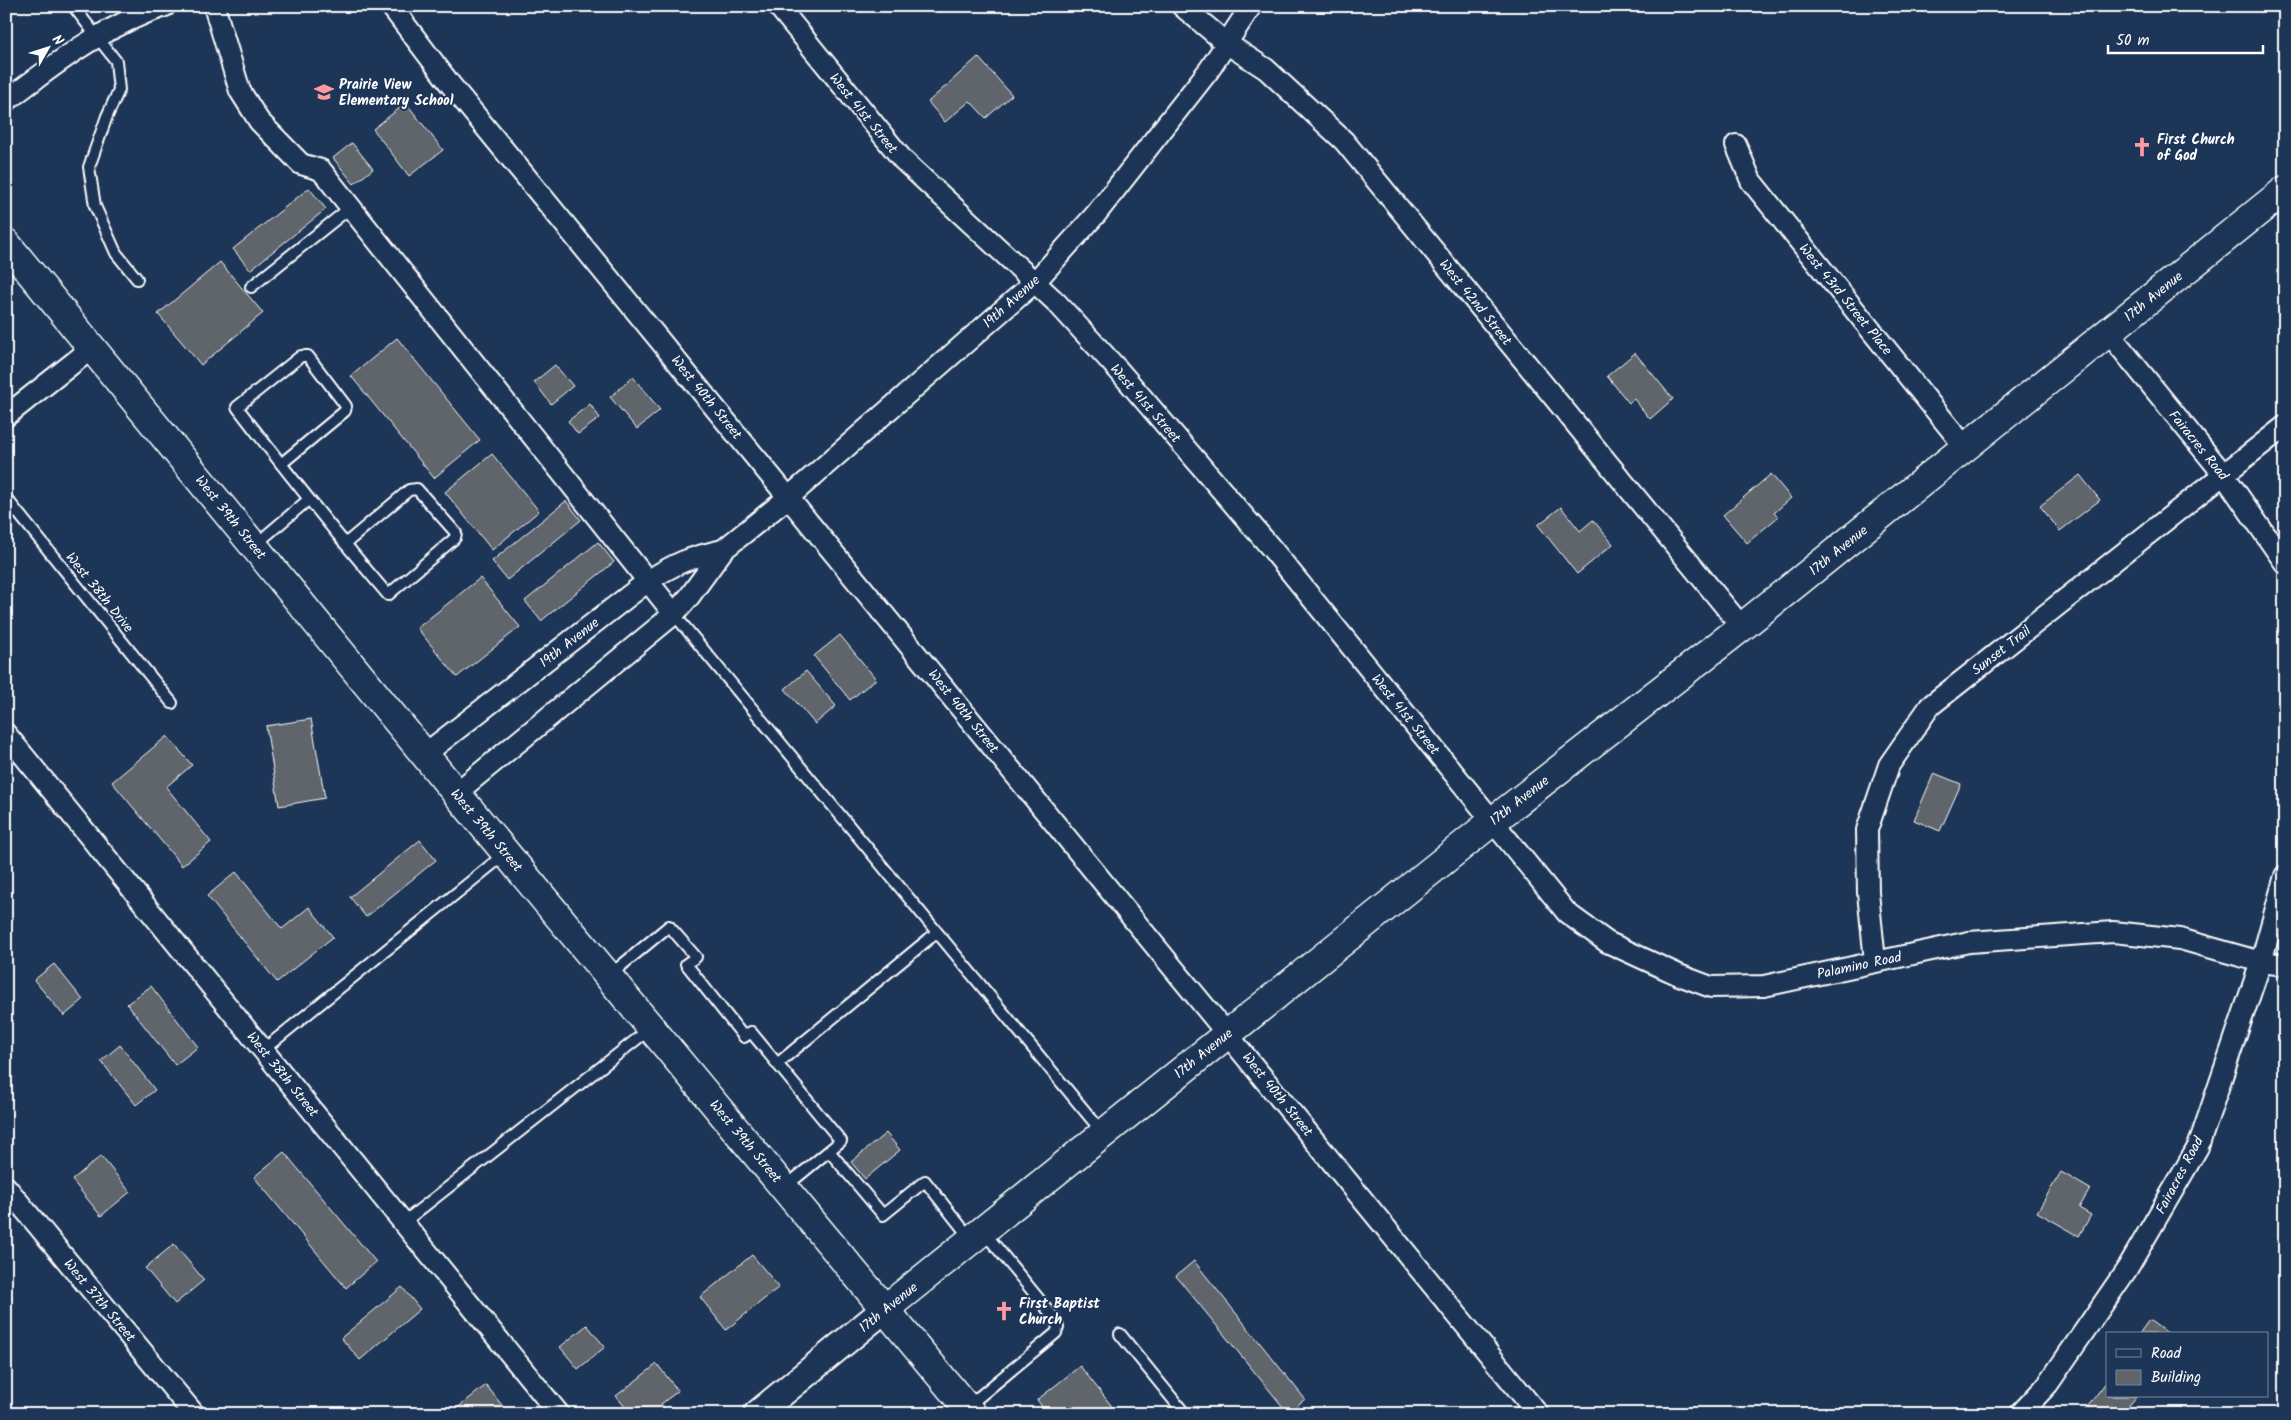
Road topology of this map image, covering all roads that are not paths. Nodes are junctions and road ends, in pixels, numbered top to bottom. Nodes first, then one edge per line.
1 (73, 6) edge
2 (165, 6) edge
3 (214, 6) edge
4 (391, 6) edge
5 (778, 6) edge
6 (1182, 6) edge
7 (1251, 6) edge
8 (97, 36) junction
9 (1226, 43) junction
10 (6, 101) edge
11 (1736, 145) dead end
12 (2285, 190) edge
13 (351, 207) junction
14 (6, 243) edge
15 (137, 279) dead end
16 (1034, 282) junction
17 (252, 287) dead end
18 (2108, 332) junction
19 (92, 348) junction
20 (6, 416) edge
21 (2285, 426) edge
22 (1965, 447) junction
23 (281, 464) junction
24 (2224, 475) junction
25 (789, 497) junction
26 (6, 498) edge
27 (308, 500) junction
28 (345, 544) junction
29 (254, 545) junction
30 (723, 550) junction
31 (2285, 563) edge
32 (648, 581) junction
33 (674, 614) junction
34 (1742, 627) junction
35 (172, 703) dead end
36 (6, 734) edge
37 (425, 754) junction
38 (456, 793) junction
39 (1493, 821) junction
40 (506, 852) junction
41 (2285, 876) edge
42 (936, 933) junction
43 (1875, 961) junction
44 (2260, 962) junction
45 (2285, 965) edge
46 (609, 976) junction
47 (652, 1027) junction
48 (1228, 1033) junction
49 (263, 1050) junction
50 (777, 1064) junction
51 (1103, 1133) junction
52 (829, 1151) junction
53 (6, 1187) edge
54 (785, 1188) junction
55 (404, 1222) junction
56 (977, 1235) junction
57 (885, 1310) junction
58 (1120, 1334) dead end
59 (969, 1411) edge
60 (194, 1414) edge
61 (559, 1414) edge
62 (757, 1414) edge
63 (1184, 1414) edge
64 (1538, 1414) edge
65 (2020, 1414) edge

1 - 8 lane
2 - 8 street
3 - 13 street
4 - 25 street, West 40th Street
5 - 16 street, West 41st Street
6 - 9 street, West 42nd Street
7 - 9 street, 19th Avenue
8 - 10 street
8 - 15 lane
9 - 16 street, 19th Avenue
9 - 34 street, West 42nd Street
11 - 22 street, West 43rd Street Place
12 - 18 main road, 17th Avenue
13 - 17 lane
13 - 32 street
14 - 19 main road, West 39th Street
16 - 25 street, 19th Avenue
16 - 39 street, West 41st Street
18 - 22 main road, 17th Avenue
18 - 24 street, Fairacres Road
19 - 20 street
19 - 29 main road, West 39th Street
21 - 24 street, Sunset Trail
22 - 34 main road, 17th Avenue
23 - 23 lane
23 - 27 lane
24 - 31 street, Fairacres Road
24 - 43 street, Sunset Trail
25 - 30 street, 19th Avenue
25 - 48 street, West 40th Street
26 - 35 lane, West 38th Drive
27 - 28 lane
27 - 29 lane
28 - 28 lane
29 - 37 main road, West 39th Street
30 - 32 street, 19th Avenue
30 - 33 street, 19th Avenue
32 - 33 street
32 - 37 street, 19th Avenue
33 - 38 street, 19th Avenue
33 - 42 lane
34 - 39 main road, 17th Avenue
36 - 49 street, West 38th Street
37 - 38 main road, West 39th Street
38 - 40 main road, West 39th Street
39 - 43 street, Palamino Road
39 - 48 main road, 17th Avenue
40 - 46 main road, West 39th Street
40 - 49 lane
41 - 44 street, Fairacres Road
42 - 50 lane
42 - 51 lane
43 - 44 street, Palamino Road
44 - 45 street, Palamino Road
44 - 65 street, Fairacres Road
46 - 47 main road, West 39th Street
46 - 50 lane
47 - 54 main road, West 39th Street
47 - 55 lane
48 - 51 main road, 17th Avenue
48 - 64 street, West 40th Street
49 - 55 street, West 38th Street
50 - 52 lane
51 - 56 main road, 17th Avenue
52 - 54 lane
52 - 56 lane
53 - 60 street, West 37th Street
54 - 57 main road, West 39th Street
55 - 61 street, West 38th Street
56 - 57 main road, 17th Avenue
56 - 59 lane
57 - 59 main road, West 39th Street
57 - 62 street, 17th Avenue
58 - 63 lane

